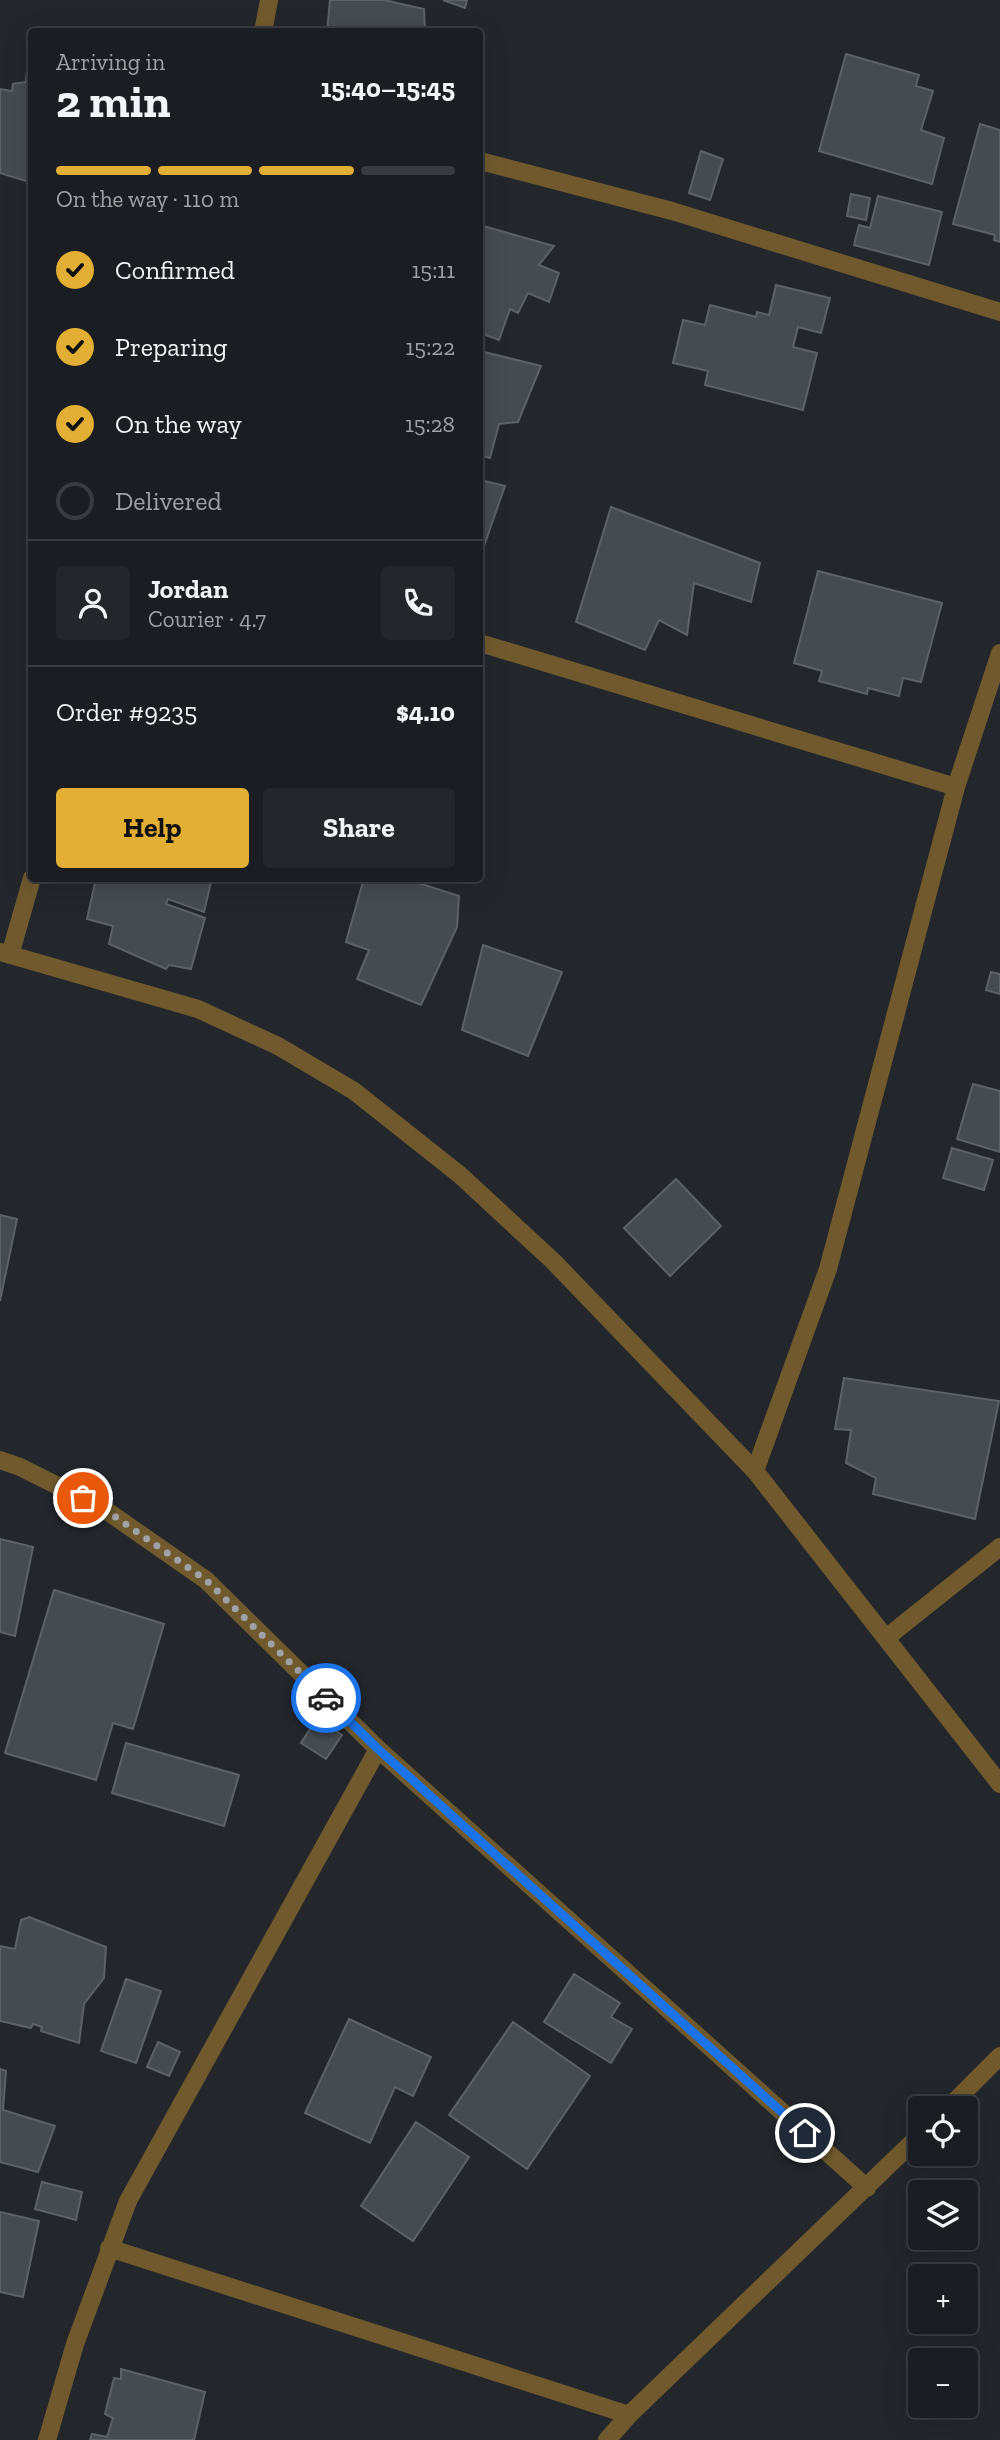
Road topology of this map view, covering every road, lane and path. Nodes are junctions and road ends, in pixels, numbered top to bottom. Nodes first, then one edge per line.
1 (270, 0) edge
2 (263, 28) edge
3 (483, 162) edge
4 (1000, 312) edge
5 (483, 644) edge
6 (1000, 653) edge
7 (956, 787) junction
8 (31, 882) edge
9 (5, 954) edge
10 (0, 1460) edge
11 (755, 1471) junction
12 (1000, 1547) edge
13 (886, 1638) junction
14 (378, 1749) junction
15 (1000, 1784) edge
16 (1000, 2056) edge
17 (960, 2096) edge
18 (908, 2147) edge
19 (866, 2188) junction
20 (109, 2248) junction
21 (629, 2414) junction
22 (47, 2440) edge
23 (607, 2440) edge

1 - 2 street
3 - 4 street
5 - 7 street
6 - 7 street
7 - 11 street
8 - 9 street
9 - 11 street
10 - 14 street
11 - 13 street
12 - 13 street
13 - 15 street
14 - 19 street
14 - 20 street
16 - 17 street
18 - 19 street
19 - 21 street
20 - 21 street
20 - 22 street
21 - 23 street

